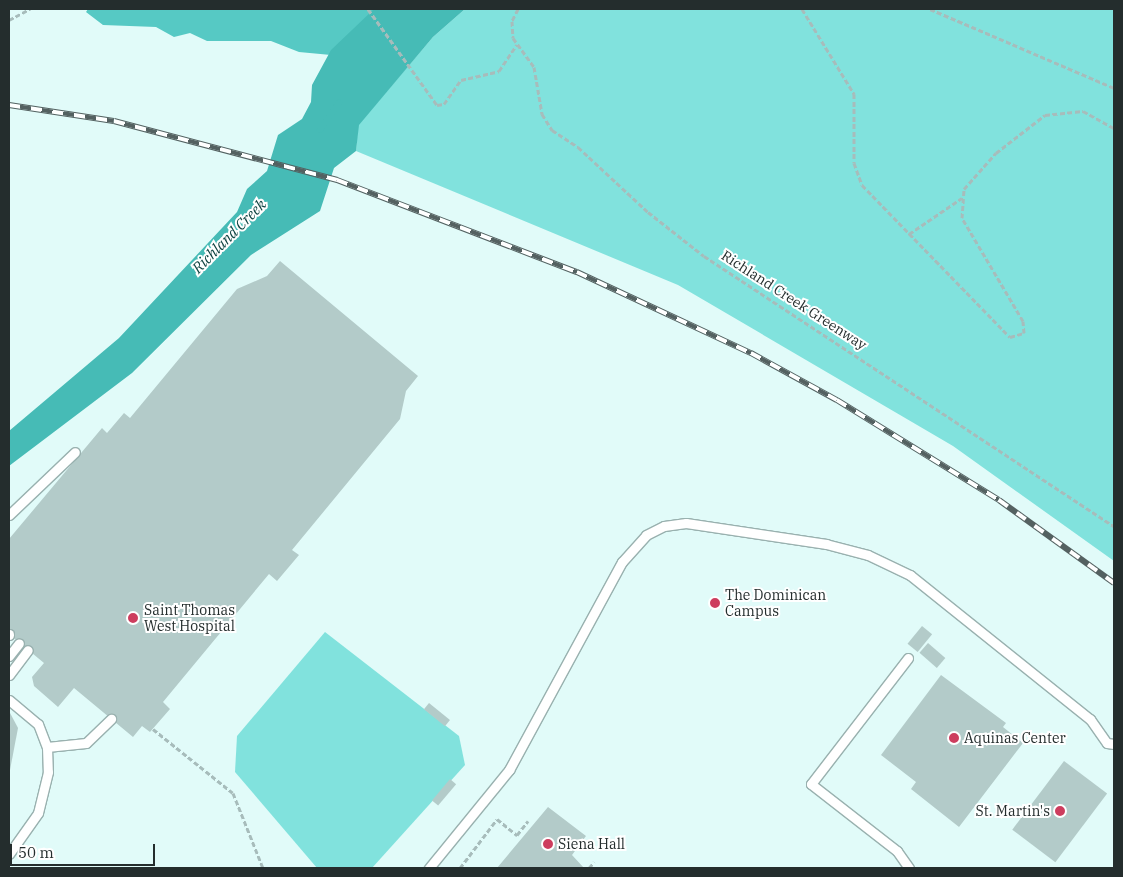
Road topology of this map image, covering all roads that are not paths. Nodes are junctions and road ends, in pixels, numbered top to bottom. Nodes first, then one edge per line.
1 (74, 452) dead end
2 (9, 516) edge
3 (19, 643) dead end
4 (28, 650) dead end
5 (9, 656) edge
6 (908, 658) dead end
7 (9, 675) edge
8 (9, 700) edge
9 (111, 719) dead end
10 (1114, 744) edge
11 (47, 747) junction
12 (9, 854) edge
13 (429, 868) edge
14 (909, 868) edge

1 - 2 lane
3 - 5 lane
4 - 7 lane
6 - 14 lane
8 - 11 lane
9 - 11 lane
10 - 13 lane
11 - 12 lane

